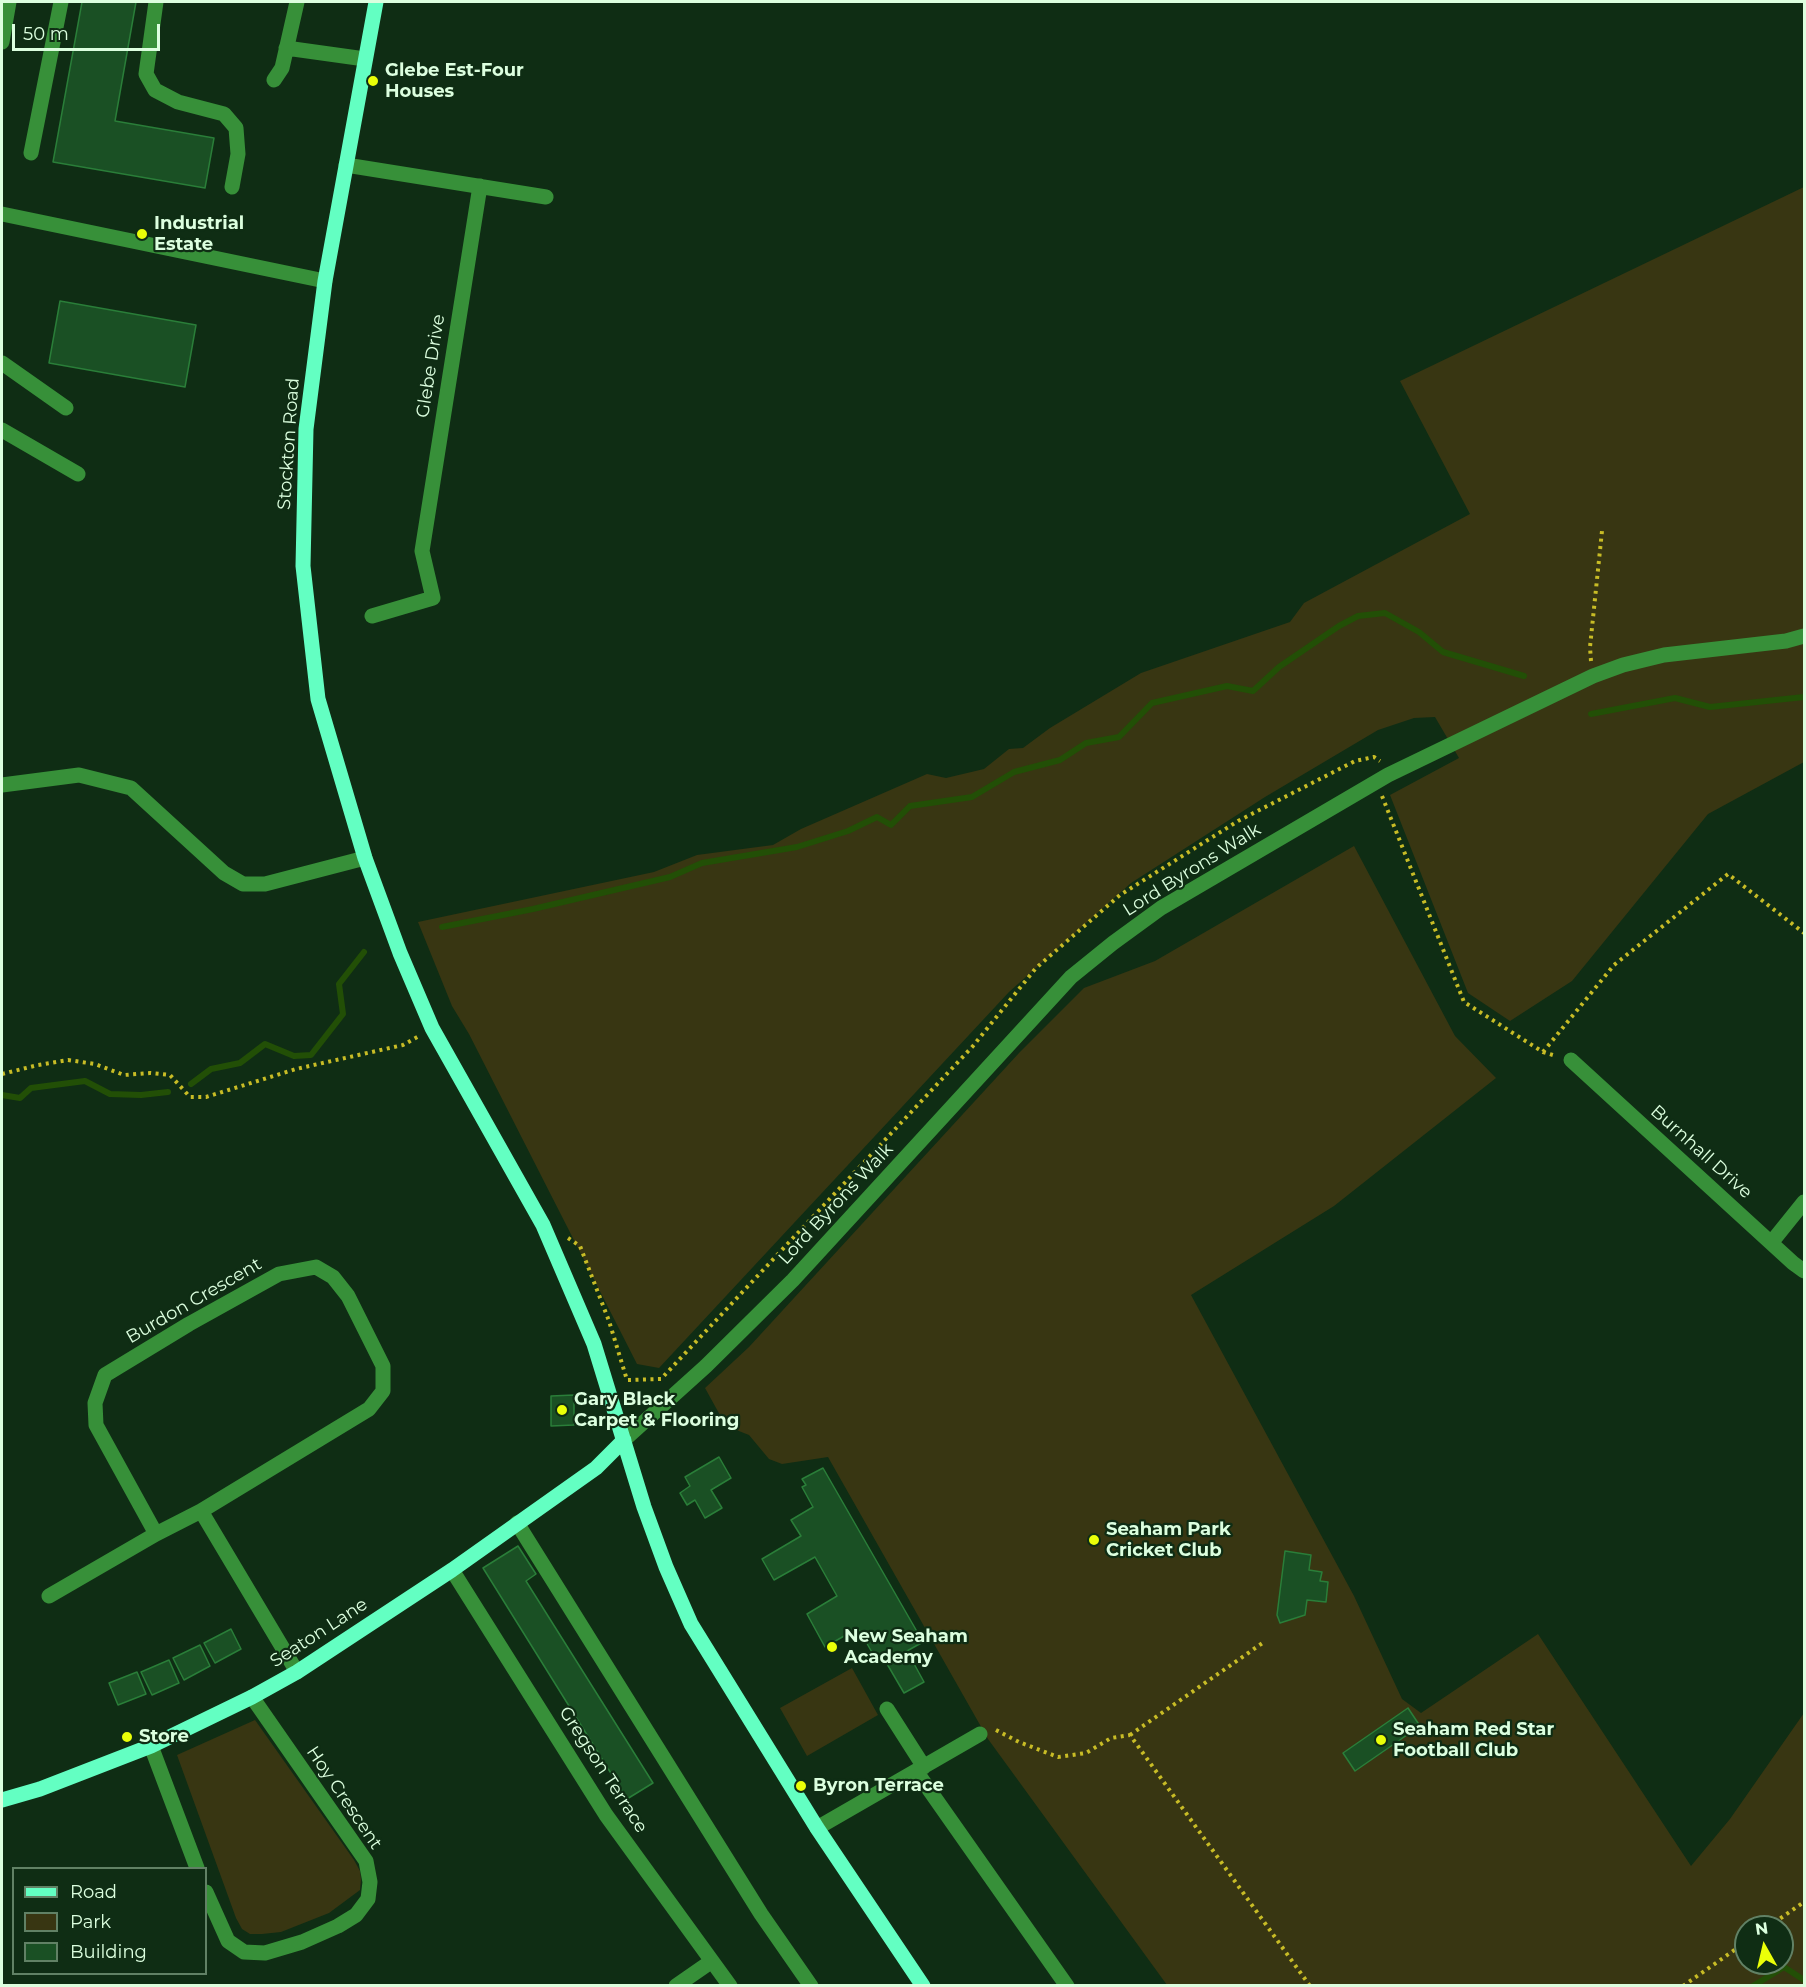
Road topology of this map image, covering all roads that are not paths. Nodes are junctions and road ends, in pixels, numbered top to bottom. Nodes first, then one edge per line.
1 (9, 2) edge
2 (61, 2) edge
3 (156, 2) edge
4 (297, 2) edge
5 (376, 2) edge
6 (2, 42) edge
7 (286, 48) junction
8 (365, 59) junction
9 (274, 80) dead end
10 (31, 153) dead end
11 (346, 165) junction
12 (480, 186) junction
13 (232, 188) dead end
14 (546, 197) dead end
15 (2, 214) edge
16 (326, 281) junction
17 (2, 363) edge
18 (66, 408) dead end
19 (2, 430) edge
20 (78, 474) dead end
21 (372, 616) dead end
22 (1804, 636) edge
23 (2, 784) edge
24 (365, 858) junction
25 (1571, 1060) road end
26 (1804, 1202) edge
27 (1771, 1243) junction
28 (1804, 1271) edge
29 (624, 1440) junction
30 (201, 1511) junction
31 (518, 1523) junction
32 (156, 1534) junction
33 (452, 1570) junction
34 (49, 1596) dead end
35 (297, 1672) junction
36 (252, 1697) junction
37 (888, 1709) dead end
38 (980, 1734) road end
39 (151, 1746) junction
40 (920, 1769) junction
41 (2, 1800) edge
42 (817, 1828) junction
43 (196, 1867) edge
44 (207, 1894) edge
45 (712, 1961) junction
46 (676, 1986) edge
47 (730, 1986) edge
48 (811, 1986) edge
49 (923, 1986) edge
50 (1067, 1986) edge

1 - 6 street
2 - 10 street
3 - 13 street
4 - 7 street
5 - 8 main road, Stockton Road
7 - 8 street
7 - 9 street
8 - 11 main road, Stockton Road
11 - 12 street
11 - 16 main road, Stockton Road
12 - 14 street
12 - 21 street, Glebe Drive
15 - 16 street
16 - 24 main road, Stockton Road
17 - 18 street
19 - 20 street
22 - 29 street, Lord Byrons Walk
23 - 24 street
24 - 29 main road, Stockton Road
25 - 27 street, Burnhall Drive
26 - 27 street
27 - 28 street, Burnhall Drive
29 - 31 main road, Seaton Lane
29 - 42 main road, Stockton Road
30 - 32 street, Burdon Crescent
30 - 32 street, Burdon Crescent
30 - 35 street
31 - 33 main road, Seaton Lane
31 - 48 street
32 - 34 street, Burdon Crescent
33 - 35 main road, Seaton Lane
33 - 45 street, Gregson Terrace
35 - 36 main road, Seaton Lane
36 - 39 main road, Seaton Lane
36 - 44 street, Hoy Crescent
37 - 40 street
38 - 40 street
39 - 41 main road, Seaton Lane
39 - 43 street
40 - 42 street
40 - 50 street
42 - 49 main road, Stockton Road
45 - 46 street
45 - 47 street, Gregson Terrace

